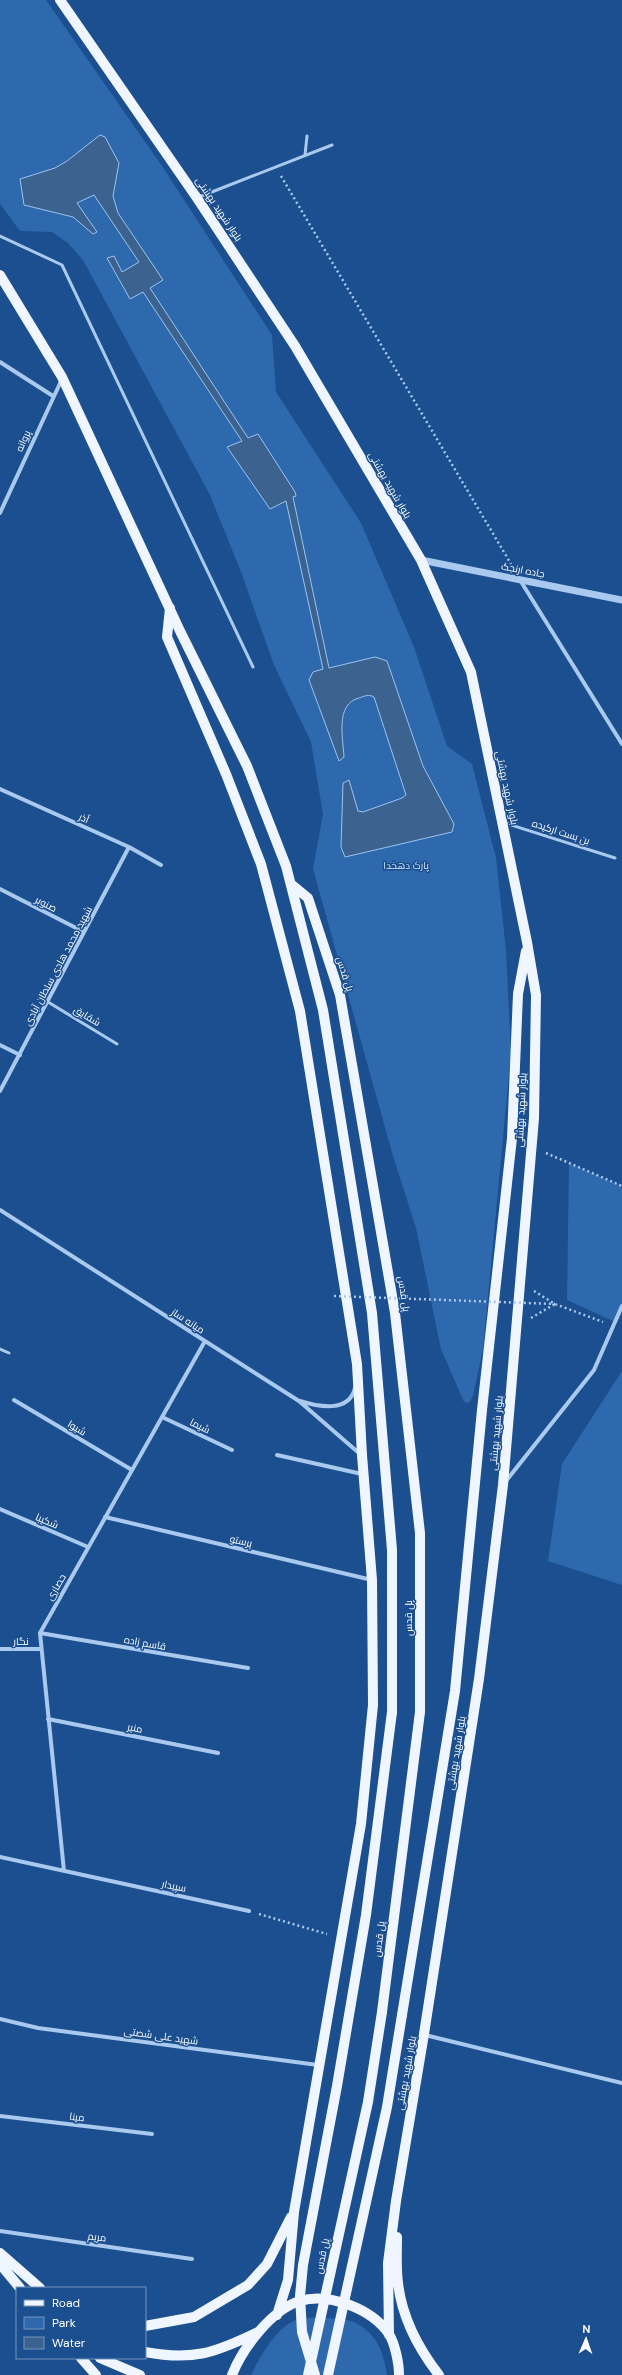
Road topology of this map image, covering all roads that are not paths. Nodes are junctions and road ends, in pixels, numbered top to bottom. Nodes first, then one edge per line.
1 (60, 0) edge
2 (307, 136) dead end
3 (332, 145) dead end
4 (305, 155) junction
5 (197, 198) junction
6 (0, 236) edge
7 (0, 275) edge
8 (0, 362) edge
9 (62, 377) junction
10 (53, 396) junction
11 (0, 513) edge
12 (421, 560) junction
13 (520, 580) junction
14 (622, 600) edge
15 (170, 608) junction
16 (253, 667) dead end
17 (622, 744) edge
18 (0, 789) edge
19 (502, 822) junction
20 (129, 847) junction
21 (615, 858) dead end
22 (161, 865) dead end
23 (291, 884) junction
24 (0, 889) edge
25 (84, 932) junction
26 (527, 942) junction
27 (48, 1002) junction
28 (117, 1044) dead end
29 (0, 1045) edge
30 (20, 1055) junction
31 (0, 1091) edge
32 (0, 1210) edge
33 (622, 1306) edge
34 (205, 1341) junction
35 (0, 1349) edge
36 (8, 1353) dead end
37 (357, 1364) junction
38 (14, 1400) dead end
39 (299, 1401) junction
40 (162, 1416) junction
41 (232, 1450) dead end
42 (277, 1455) dead end
43 (362, 1455) junction
44 (132, 1470) junction
45 (364, 1474) junction
46 (503, 1485) junction
47 (0, 1509) edge
48 (105, 1517) junction
49 (88, 1547) junction
50 (372, 1580) junction
51 (40, 1633) junction
52 (0, 1649) edge
53 (41, 1649) junction
54 (248, 1668) dead end
55 (48, 1719) junction
56 (218, 1753) dead end
57 (0, 1857) edge
58 (64, 1871) junction
59 (249, 1911) road end
60 (0, 2019) edge
61 (424, 2034) junction
62 (320, 2066) junction
63 (622, 2083) edge
64 (0, 2116) edge
65 (152, 2134) dead end
66 (396, 2201) junction
67 (294, 2212) junction
68 (0, 2232) edge
69 (0, 2253) edge
70 (192, 2259) dead end
71 (0, 2264) edge
72 (19, 2287) edge
73 (39, 2287) edge
74 (277, 2315) junction
75 (146, 2326) edge
76 (260, 2331) junction
77 (389, 2335) junction
78 (146, 2352) edge
79 (82, 2359) edge
80 (102, 2359) edge
81 (401, 2372) edge
82 (96, 2375) edge
83 (140, 2375) edge
84 (232, 2375) edge
85 (308, 2375) edge
86 (316, 2375) edge
87 (328, 2375) edge
88 (439, 2375) edge

1 - 5 main road, بلوار شهید بهشتی
2 - 4 lane
3 - 4 lane
4 - 5 lane
5 - 12 main road, بلوار شهید بهشتی
6 - 16 lane
7 - 9 main road
8 - 10 street
9 - 10 street, پروانه
9 - 15 main road
10 - 11 street, پروانه
12 - 13 street, جاده ارنجک
12 - 19 main road, بلوار شهید بهشتی
13 - 14 street, جاده ارنجک
13 - 17 street
15 - 23 main road, پل قدس
15 - 37 main road
18 - 20 street, آذر
19 - 21 lane, بن بست ارکیده
19 - 26 main road, بلوار شهید بهشتی
20 - 22 street, آذر
20 - 25 street, شهید محمد هادی سلطان آبادی
23 - 85 main road, پل قدس, bridge
23 - 86 main road, پل قدس, bridge
24 - 25 street, صنوبر
25 - 27 street, شهید محمد هادی سلطان آبادی
26 - 46 main road, بلوار شهید بهشتی
26 - 87 main road, bridge
27 - 28 lane, شقایق
27 - 30 street, شهید محمد هادی سلطان آبادی
29 - 30 street
30 - 31 street, شهید محمد هادی سلطان آبادی
32 - 34 street, میانه ساز
33 - 46 street
34 - 39 street, میانه ساز
34 - 40 street, حصاری
35 - 36 lane
37 - 39 street
37 - 43 main road
38 - 44 street, شیوا
39 - 43 street, میانه ساز
40 - 41 street, شیما
40 - 44 street, حصاری
42 - 45 street
43 - 45 main road
44 - 48 street, حصاری
45 - 50 main road
46 - 61 main road, بلوار شهید بهشتی
47 - 49 street, شکیبا
48 - 49 street, حصاری
48 - 50 street, پرستو
49 - 51 street, حصاری
50 - 62 main road
51 - 53 street
51 - 54 street, قاسم زاده
52 - 53 street, نگار
53 - 55 street
55 - 56 street, منیر
55 - 58 street
57 - 58 street, سپیدار
58 - 59 street, سپیدار
60 - 62 street, شهید علی شصتی
61 - 63 street
61 - 66 main road, بلوار شهید بهشتی
62 - 67 main road
64 - 65 street, مینا
66 - 77 main road, بلوار شهید بهشتی
66 - 88 main road
67 - 74 main road
67 - 75 main road
68 - 70 street, مریم
69 - 73 main road
71 - 72 main road
74 - 76 main road
74 - 77 main road
76 - 78 main road
76 - 84 main road
77 - 81 main road
79 - 82 main road
80 - 83 main road

